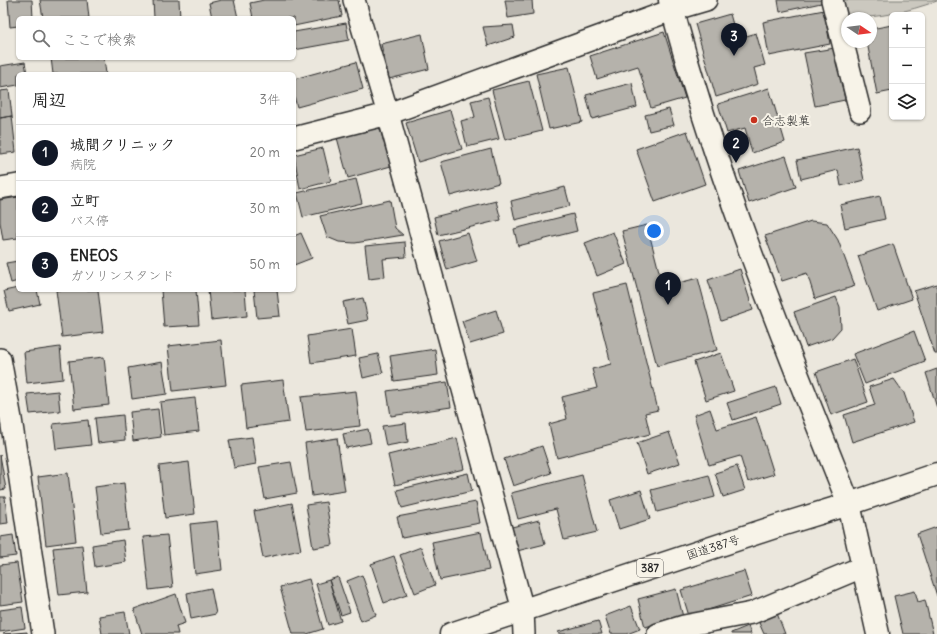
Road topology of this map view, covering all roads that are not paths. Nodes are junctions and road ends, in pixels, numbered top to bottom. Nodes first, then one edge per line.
1 (354, 0) edge
2 (706, 0) edge
3 (832, 0) edge
4 (671, 5) edge
5 (860, 111) dead end
6 (388, 114) junction
7 (296, 137) edge
8 (16, 185) edge
9 (0, 188) edge
10 (0, 359) edge
11 (937, 474) edge
12 (849, 504) junction
13 (862, 567) junction
14 (523, 610) junction
15 (43, 634) edge
16 (451, 634) edge
17 (524, 634) edge
18 (658, 634) edge
19 (878, 634) edge

1 - 6 street
2 - 4 street
3 - 5 street
4 - 6 street
4 - 12 main road
6 - 7 street
6 - 14 street
8 - 9 street
10 - 15 street
11 - 12 main road, 国道387号
12 - 13 main road
12 - 14 main road, 国道387号 / 387
13 - 18 street
13 - 19 main road
14 - 16 main road, 国道387号 / 387
14 - 17 street

